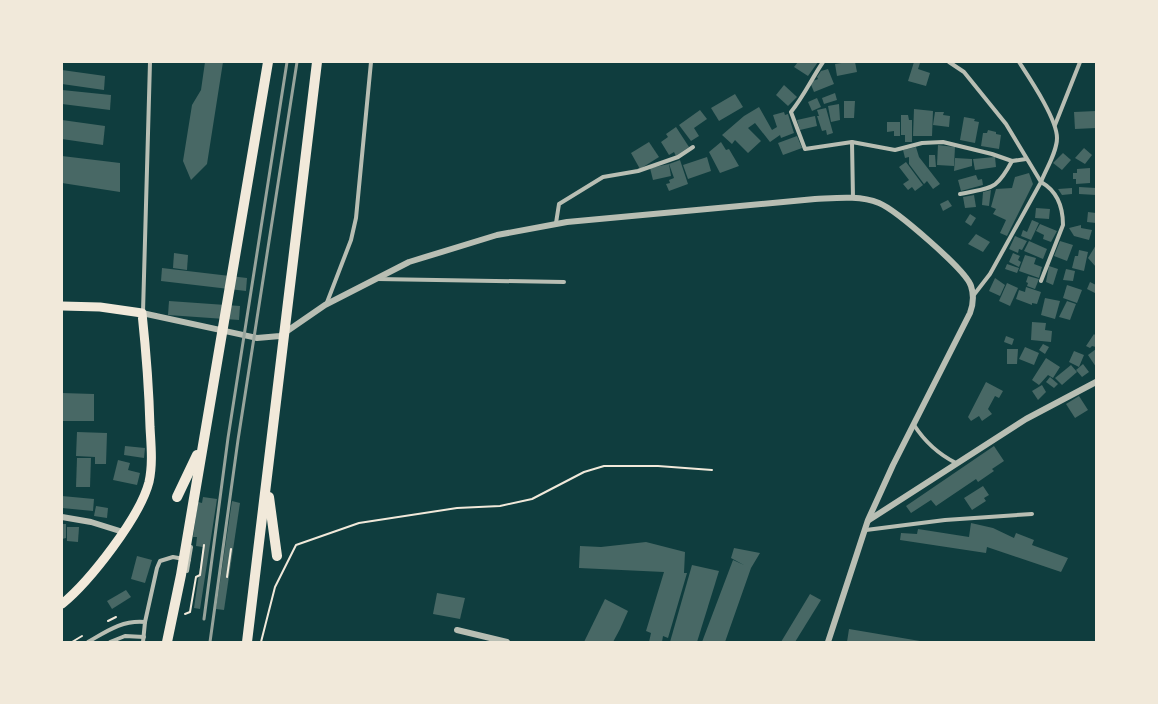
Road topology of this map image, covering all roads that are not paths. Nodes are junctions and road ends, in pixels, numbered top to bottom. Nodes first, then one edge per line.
1 (150, 62) edge
2 (268, 62) edge
3 (317, 62) edge
4 (371, 62) edge
5 (823, 62) edge
6 (949, 62) edge
7 (1019, 62) edge
8 (1080, 62) edge
9 (1055, 126) junction
10 (852, 142) junction
11 (693, 147) dead end
12 (1026, 159) junction
13 (1012, 161) junction
14 (1041, 182) junction
15 (960, 194) dead end
16 (853, 198) junction
17 (556, 223) junction
18 (374, 279) junction
19 (1041, 281) dead end
20 (564, 282) dead end
21 (973, 297) junction
22 (325, 305) junction
23 (62, 306) edge
24 (142, 313) junction
25 (1096, 382) edge
26 (914, 425) junction
27 (202, 447) junction
28 (956, 463) junction
29 (267, 477) junction
30 (177, 497) dead end
31 (1032, 514) dead end
32 (62, 517) edge
33 (868, 520) junction
34 (865, 530) junction
35 (123, 532) junction
36 (191, 547) dead end
37 (277, 556) dead end
38 (189, 560) junction
39 (187, 571) dead end
40 (62, 604) edge
41 (145, 622) junction
42 (457, 630) dead end
43 (144, 637) junction
44 (88, 642) edge
45 (110, 642) edge
46 (143, 642) edge
47 (167, 642) edge
48 (247, 642) edge
49 (507, 642) edge
50 (828, 642) edge

1 - 24 lane
2 - 27 main road
3 - 29 main road
4 - 22 lane
5 - 10 lane
6 - 12 lane
7 - 9 lane
8 - 9 lane
9 - 14 lane
10 - 13 lane
10 - 16 lane
11 - 17 lane
12 - 13 lane
12 - 14 lane
13 - 15 lane
14 - 19 lane
14 - 21 lane
16 - 17 street
16 - 21 street
17 - 18 street
18 - 20 lane
18 - 22 street
21 - 26 street
22 - 24 street
23 - 24 main road
24 - 35 main road
25 - 28 street
26 - 28 lane
26 - 33 street
27 - 30 main road
27 - 47 main road
28 - 33 street
29 - 37 main road
29 - 48 main road
31 - 34 lane
32 - 35 street
33 - 34 street
34 - 50 street
35 - 40 main road
36 - 38 lane
38 - 39 lane
38 - 41 lane
41 - 43 lane
41 - 44 lane
42 - 49 street
43 - 45 lane
43 - 46 lane

